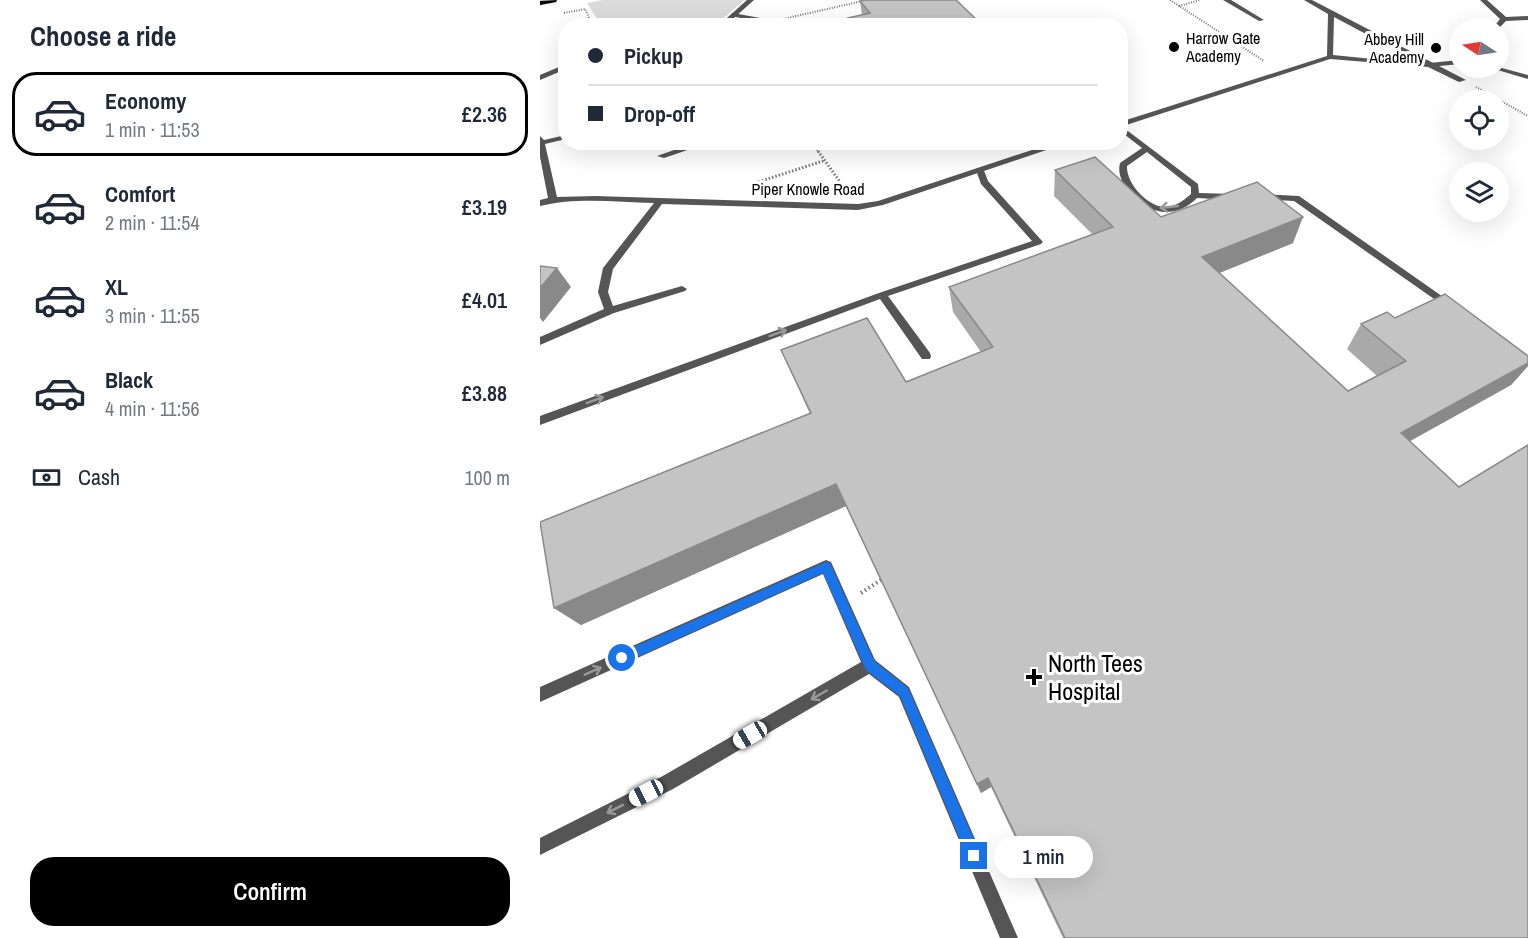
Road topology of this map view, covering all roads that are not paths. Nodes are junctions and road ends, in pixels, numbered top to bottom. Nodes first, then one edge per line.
1 (554, 0) edge
2 (751, 0) edge
3 (1226, 0) edge
4 (1307, 0) edge
5 (1483, 0) edge
6 (540, 3) edge
7 (1331, 13) junction
8 (734, 15) junction
9 (730, 18) edge
10 (752, 18) edge
11 (1503, 18) edge
12 (1528, 18) edge
13 (1509, 19) edge
14 (1261, 20) dead end
15 (1330, 57) junction
16 (1449, 63) edge
17 (1429, 65) junction
18 (558, 70) edge
19 (1509, 71) edge
20 (1528, 76) edge
21 (540, 78) edge
22 (1462, 80) road end
23 (1128, 123) edge
24 (1128, 133) edge
25 (558, 138) edge
26 (541, 140) edge
27 (1147, 148) junction
28 (678, 150) edge
29 (1042, 150) edge
30 (661, 156) dead end
31 (981, 170) junction
32 (1195, 195) junction
33 (553, 200) junction
34 (660, 201) junction
35 (540, 203) edge
36 (682, 289) dead end
37 (882, 295) junction
38 (1458, 310) edge
39 (610, 311) junction
40 (540, 341) edge
41 (926, 356) dead end
42 (540, 421) edge
43 (870, 665) junction
44 (540, 694) edge
45 (540, 848) edge
46 (1009, 938) edge

1 - 6 main road
2 - 8 street
3 - 14 street
4 - 7 street
5 - 11 street
7 - 15 street
7 - 17 street
8 - 9 street
8 - 10 street
12 - 13 street
15 - 17 street
15 - 23 street
16 - 17 street
17 - 22 street
18 - 21 street
19 - 20 street
24 - 27 street
25 - 26 street
26 - 33 street
27 - 32 street
32 -> 27 street
28 - 30 street
29 - 31 street, Piper Knowle Road
31 - 34 street, Piper Knowle Road
31 - 37 street
32 - 38 street
33 - 34 street, Piper Knowle Road
33 - 35 street, Piper Knowle Road
34 - 39 street
36 - 39 street
37 - 41 street
42 -> 37 street
39 - 40 street
44 -> 43 street
43 -> 45 street
43 - 46 street

